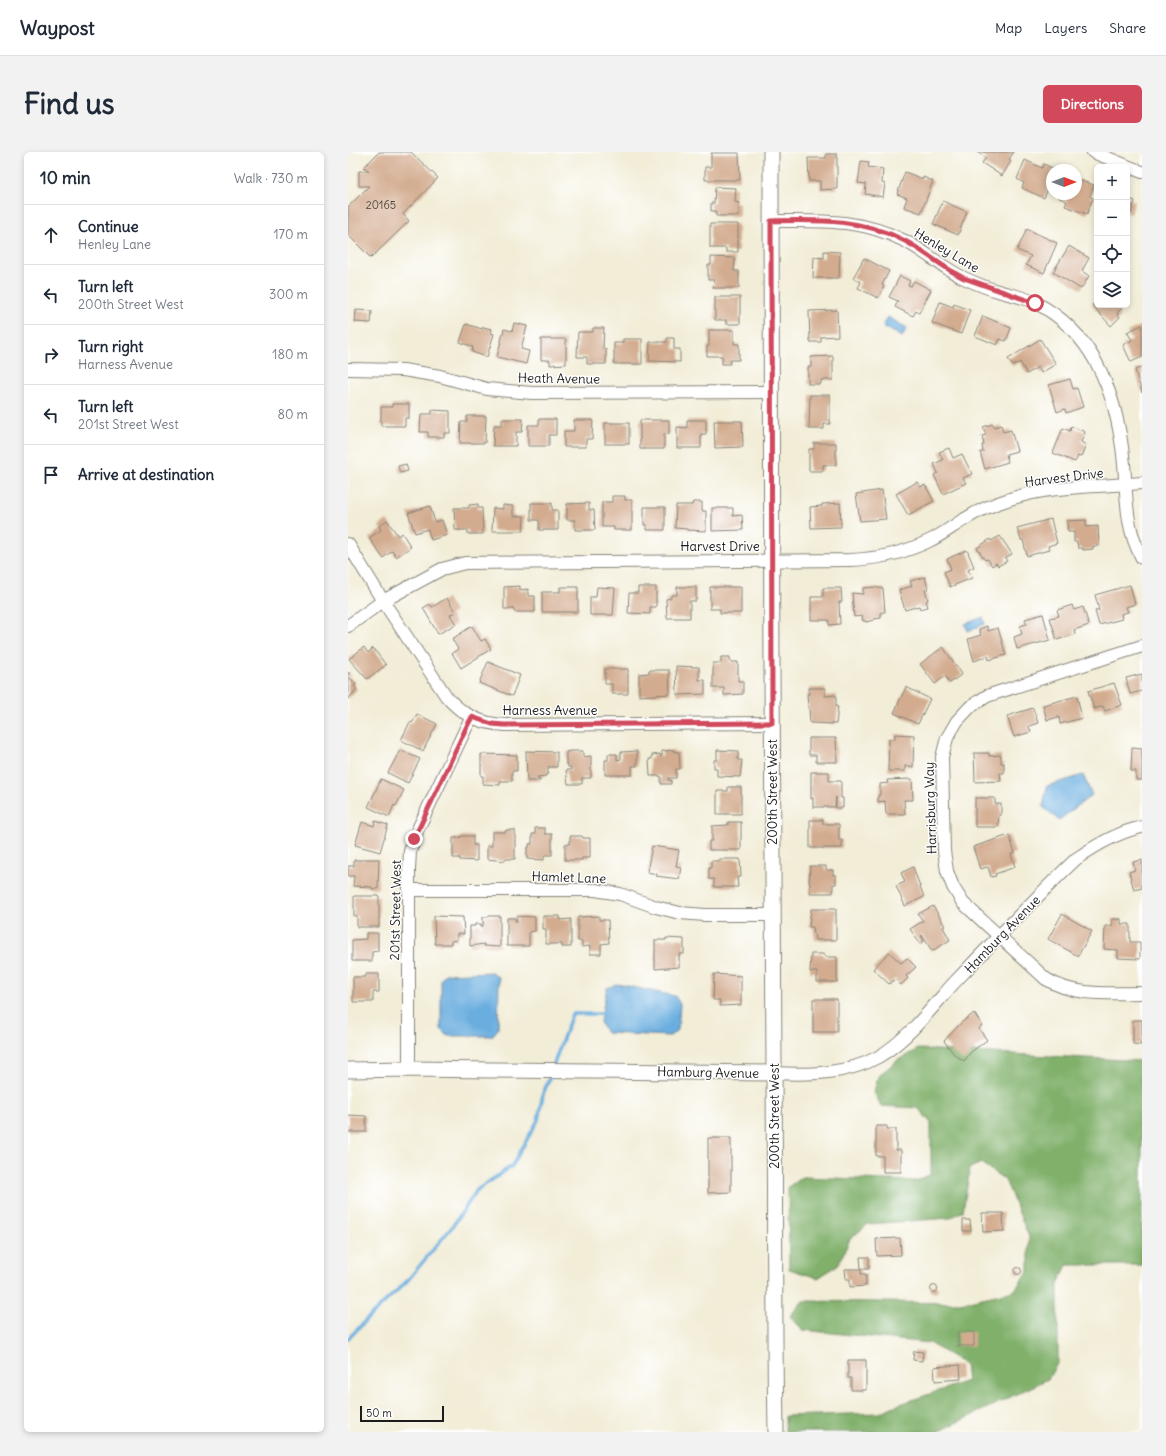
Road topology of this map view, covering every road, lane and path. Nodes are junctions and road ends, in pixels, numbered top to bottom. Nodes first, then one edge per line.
1 (771, 152) edge
2 (1092, 152) edge
3 (1142, 172) edge
4 (771, 221) junction
5 (348, 369) edge
6 (772, 392) junction
7 (1142, 483) edge
8 (1125, 484) junction
9 (348, 544) edge
10 (1142, 558) edge
11 (772, 560) junction
12 (383, 601) junction
13 (348, 626) edge
14 (1142, 646) edge
15 (472, 717) junction
16 (772, 723) junction
17 (1142, 827) edge
18 (409, 890) junction
19 (773, 915) junction
20 (1000, 935) junction
21 (1142, 993) edge
22 (409, 1069) junction
23 (348, 1070) edge
24 (774, 1073) junction
25 (776, 1432) edge

1 - 4 street, 200th Street West
2 - 3 street
4 - 6 street, 200th Street West
4 - 8 street, Henley Lane
5 - 6 street, Heath Avenue
6 - 11 street, 200th Street West
7 - 8 street, Harvest Drive
8 - 10 street, Henley Lane
8 - 11 street, Harvest Drive
9 - 12 street, Harness Avenue
11 - 12 street, Harvest Drive
11 - 16 street, 200th Street West
12 - 13 street, Harvest Drive
12 - 15 street, Harness Avenue
14 - 20 street, Harrisburg Way
15 - 16 street, Harness Avenue
15 - 18 street, 201st Street West
16 - 19 street, 200th Street West
17 - 20 street, Hamburg Avenue
18 - 19 street, Hamlet Lane
18 - 22 street, 201st Street West
19 - 24 street, 200th Street West
20 - 21 street, Harrisburg Way
20 - 24 street, Hamburg Avenue
22 - 23 street, Hamburg Avenue
22 - 24 street, Hamburg Avenue
24 - 25 street, 200th Street West

